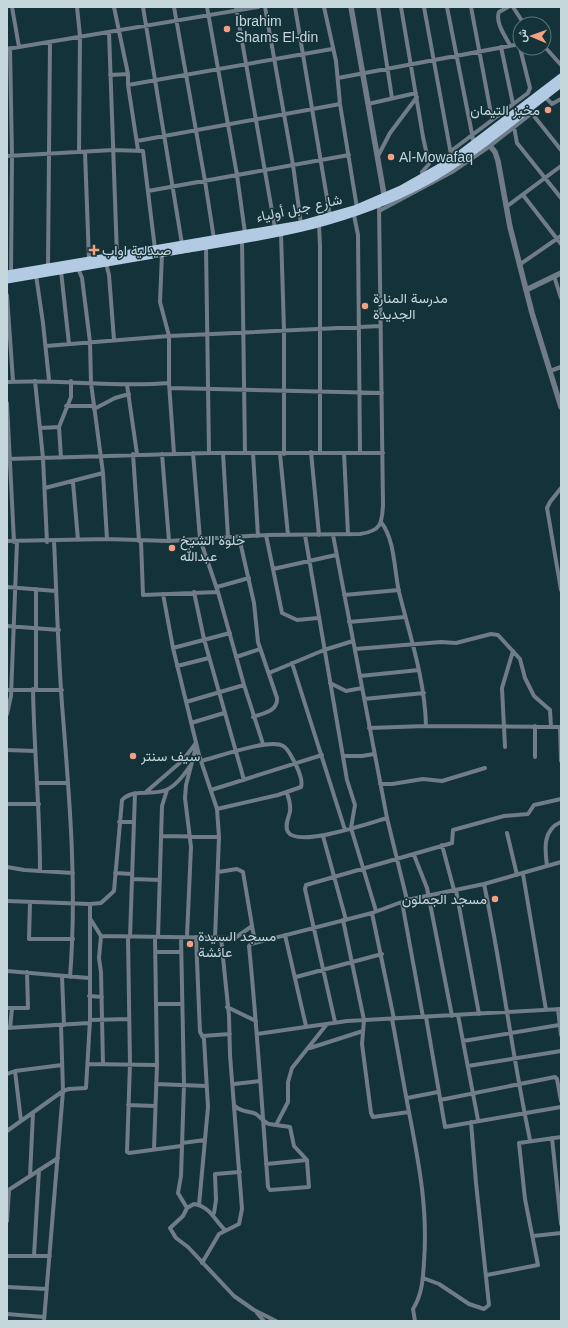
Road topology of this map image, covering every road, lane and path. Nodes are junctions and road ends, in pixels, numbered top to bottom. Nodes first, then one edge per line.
1 (12, 7) edge
2 (76, 7) edge
3 (114, 7) edge
4 (143, 7) edge
5 (174, 7) edge
6 (207, 7) edge
7 (258, 7) edge
8 (265, 7) edge
9 (295, 7) edge
10 (324, 7) edge
11 (351, 7) edge
12 (378, 7) edge
13 (401, 7) edge
14 (424, 7) edge
15 (447, 7) edge
16 (471, 7) edge
17 (508, 7) edge
18 (513, 7) edge
19 (236, 9) edge
20 (208, 16) junction
21 (519, 16) edge
22 (176, 21) junction
23 (146, 26) junction
24 (118, 31) junction
25 (109, 32) junction
26 (80, 36) junction
27 (50, 42) junction
28 (510, 46) joint
29 (19, 47) junction
30 (500, 47) junction
31 (8, 49) edge
32 (332, 49) junction
33 (479, 51) junction
34 (303, 54) junction
35 (552, 55) edge
36 (456, 56) junction
37 (522, 56) edge
38 (275, 59) junction
39 (435, 60) junction
40 (412, 64) junction
41 (246, 65) junction
42 (561, 65) edge
43 (388, 68) junction
44 (218, 69) junction
45 (363, 73) junction
46 (128, 74) junction
47 (110, 75) junction
48 (186, 76) junction
49 (338, 78) junction
50 (561, 78) edge
51 (154, 80) junction
52 (561, 84) edge
53 (128, 85) junction
54 (416, 95) junction
55 (544, 96) junction
56 (392, 98) junction
57 (560, 100) edge
58 (340, 104) junction
59 (368, 104) junction
60 (513, 104) junction
61 (313, 109) junction
62 (530, 111) junction
63 (284, 114) junction
64 (256, 119) junction
65 (492, 119) junction
66 (228, 124) junction
67 (514, 127) junction
68 (196, 129) junction
69 (473, 134) junction
70 (164, 135) junction
71 (137, 141) junction
72 (488, 143) junction
73 (474, 144) junction
74 (113, 150) junction
75 (138, 150) junction
76 (561, 150) edge
77 (451, 151) junction
78 (79, 152) junction
79 (85, 152) junction
80 (49, 154) junction
81 (9, 156) edge
82 (349, 156) junction
83 (378, 156) junction
84 (321, 160) junction
85 (452, 160) junction
86 (293, 165) junction
87 (561, 166) edge
88 (265, 170) junction
89 (237, 175) junction
90 (423, 178) junction
91 (546, 178) junction
92 (205, 181) junction
93 (173, 186) junction
94 (148, 191) junction
95 (523, 195) junction
96 (561, 198) edge
97 (382, 203) junction
98 (506, 207) junction
99 (355, 212) junction
100 (330, 217) junction
101 (301, 224) junction
102 (319, 225) junction
103 (275, 228) junction
104 (281, 233) junction
105 (244, 237) junction
106 (559, 237) edge
107 (214, 242) junction
108 (182, 244) junction
109 (561, 244) edge
110 (206, 247) junction
111 (155, 250) junction
112 (162, 254) junction
113 (117, 256) junction
114 (89, 261) junction
115 (106, 263) junction
116 (519, 264) junction
117 (48, 268) junction
118 (78, 268) junction
119 (61, 271) junction
120 (561, 273) edge
121 (24, 274) junction
122 (36, 275) junction
123 (8, 276) edge
124 (554, 276) junction
125 (526, 290) junction
126 (7, 295) edge
127 (561, 298) edge
128 (358, 326) junction
129 (381, 326) junction
130 (320, 328) junction
131 (284, 330) junction
132 (244, 333) junction
133 (208, 335) junction
134 (169, 336) junction
135 (114, 340) junction
136 (90, 342) junction
137 (69, 344) junction
138 (46, 346) junction
139 (561, 367) edge
140 (550, 371) junction
141 (49, 380) junction
142 (13, 381) junction
143 (35, 381) junction
144 (71, 381) junction
145 (7, 382) edge
146 (91, 383) junction
147 (169, 383) junction
148 (127, 385) junction
149 (170, 388) junction
150 (209, 388) junction
151 (244, 390) junction
152 (285, 391) junction
153 (320, 392) junction
154 (359, 392) junction
155 (382, 393) junction
156 (129, 394) junction
157 (7, 403) edge
158 (66, 406) junction
159 (561, 407) edge
160 (94, 408) junction
161 (59, 427) junction
162 (40, 428) junction
163 (311, 452) junction
164 (209, 453) junction
165 (223, 453) junction
166 (245, 453) junction
167 (253, 453) junction
168 (320, 453) junction
169 (344, 453) junction
170 (360, 453) junction
171 (383, 453) junction
172 (135, 454) junction
173 (162, 454) junction
174 (174, 454) junction
175 (193, 454) junction
176 (282, 454) junction
177 (101, 455) junction
178 (43, 458) junction
179 (61, 458) junction
180 (9, 459) edge
181 (103, 473) junction
182 (73, 482) junction
183 (45, 488) junction
184 (560, 490) edge
185 (561, 498) edge
186 (381, 522) junction
187 (348, 534) junction
188 (266, 535) junction
189 (288, 535) junction
190 (305, 535) junction
191 (319, 535) junction
192 (333, 535) junction
193 (258, 536) junction
194 (228, 537) junction
195 (239, 537) junction
196 (107, 539) junction
197 (200, 539) junction
198 (78, 540) junction
199 (7, 541) edge
200 (140, 541) junction
201 (169, 541) junction
202 (15, 542) junction
203 (47, 542) junction
204 (54, 542) junction
205 (336, 555) junction
206 (308, 562) junction
207 (273, 569) junction
208 (249, 578) junction
209 (7, 587) edge
210 (14, 587) junction
211 (36, 589) junction
212 (217, 589) junction
213 (399, 590) junction
214 (561, 590) edge
215 (56, 591) junction
216 (194, 592) junction
217 (163, 594) junction
218 (344, 595) junction
219 (406, 617) junction
220 (318, 618) junction
221 (349, 622) junction
222 (7, 626) edge
223 (14, 627) junction
224 (36, 629) junction
225 (59, 630) junction
226 (230, 633) junction
227 (204, 639) junction
228 (353, 641) junction
229 (412, 645) junction
230 (173, 648) junction
231 (260, 649) junction
232 (355, 649) junction
233 (324, 650) junction
234 (513, 651) junction
235 (236, 657) junction
236 (209, 658) junction
237 (7, 663) edge
238 (12, 663) junction
239 (292, 663) junction
240 (177, 666) junction
241 (419, 670) junction
242 (269, 673) junction
243 (360, 676) junction
244 (330, 683) junction
245 (244, 685) junction
246 (362, 688) junction
247 (35, 689) junction
248 (9, 690) edge
249 (62, 690) junction
250 (218, 692) junction
251 (424, 693) junction
252 (364, 699) junction
253 (186, 702) junction
254 (224, 713) junction
255 (7, 714) edge
256 (254, 717) junction
257 (191, 723) junction
258 (504, 725) junction
259 (426, 726) junction
260 (535, 726) junction
261 (551, 727) junction
262 (560, 727) edge
263 (369, 728) junction
264 (196, 744) junction
265 (263, 744) junction
266 (505, 746) dead end
267 (7, 750) edge
268 (35, 751) junction
269 (235, 752) junction
270 (374, 754) junction
271 (322, 755) junction
272 (344, 756) junction
273 (535, 757) dead end
274 (561, 761) edge
275 (201, 762) junction
276 (296, 765) junction
277 (190, 766) junction
278 (485, 768) dead end
279 (244, 780) junction
280 (68, 782) junction
281 (38, 783) junction
282 (380, 784) junction
283 (167, 790) junction
284 (211, 790) junction
285 (146, 792) junction
286 (287, 793) junction
287 (135, 794) junction
288 (561, 799) edge
289 (7, 804) edge
290 (39, 804) junction
291 (217, 809) junction
292 (387, 818) junction
293 (119, 822) junction
294 (133, 822) junction
295 (561, 822) edge
296 (351, 828) junction
297 (345, 830) junction
298 (507, 833) dead end
299 (162, 836) junction
300 (323, 836) junction
301 (219, 837) junction
302 (190, 838) junction
303 (442, 845) junction
304 (414, 855) junction
305 (398, 859) junction
306 (561, 862) edge
307 (547, 866) junction
308 (7, 867) edge
309 (364, 868) junction
310 (40, 871) junction
311 (218, 872) junction
312 (73, 873) junction
313 (116, 873) junction
314 (523, 874) junction
315 (517, 875) junction
316 (132, 876) junction
317 (335, 876) junction
318 (160, 880) junction
319 (484, 884) junction
320 (455, 890) junction
321 (429, 896) junction
322 (407, 900) junction
323 (7, 901) edge
324 (402, 902) junction
325 (30, 903) junction
326 (74, 904) junction
327 (90, 904) junction
328 (374, 912) junction
329 (90, 918) junction
330 (345, 920) junction
331 (252, 926) junction
332 (314, 928) junction
333 (285, 935) junction
334 (100, 936) junction
335 (187, 936) junction
336 (129, 937) junction
337 (157, 937) junction
338 (181, 937) junction
339 (196, 937) junction
340 (215, 938) junction
341 (221, 938) junction
342 (73, 939) junction
343 (255, 943) junction
344 (156, 952) junction
345 (181, 952) junction
346 (382, 954) junction
347 (352, 962) junction
348 (322, 970) junction
349 (7, 971) edge
350 (27, 972) junction
351 (62, 976) junction
352 (70, 977) junction
353 (296, 977) junction
354 (89, 978) junction
355 (89, 996) junction
356 (102, 997) junction
357 (156, 1004) junction
358 (182, 1004) junction
359 (227, 1007) junction
360 (7, 1008) edge
361 (12, 1008) junction
362 (559, 1009) edge
363 (546, 1010) junction
364 (507, 1011) junction
365 (480, 1014) junction
366 (452, 1016) junction
367 (458, 1016) junction
368 (424, 1017) junction
369 (129, 1019) junction
370 (393, 1019) junction
371 (102, 1020) junction
372 (364, 1020) junction
373 (89, 1021) junction
374 (256, 1021) junction
375 (335, 1022) junction
376 (327, 1024) junction
377 (62, 1025) junction
378 (560, 1025) junction
379 (306, 1026) junction
380 (9, 1028) edge
381 (363, 1031) junction
382 (510, 1032) junction
383 (230, 1034) junction
384 (257, 1034) junction
385 (561, 1035) edge
386 (202, 1036) junction
387 (463, 1041) junction
388 (308, 1049) junction
389 (561, 1051) edge
390 (514, 1058) junction
391 (88, 1064) junction
392 (102, 1064) junction
393 (130, 1064) junction
394 (62, 1065) junction
395 (157, 1065) junction
396 (468, 1066) junction
397 (15, 1071) junction
398 (7, 1074) edge
399 (260, 1081) junction
400 (156, 1084) junction
401 (234, 1084) junction
402 (519, 1084) junction
403 (184, 1085) junction
404 (206, 1086) junction
405 (63, 1091) junction
406 (438, 1092) junction
407 (474, 1093) junction
408 (406, 1098) junction
409 (440, 1100) junction
410 (561, 1102) edge
411 (128, 1105) junction
412 (155, 1106) junction
413 (235, 1106) junction
414 (561, 1107) edge
415 (409, 1112) junction
416 (524, 1112) junction
417 (32, 1113) junction
418 (263, 1120) junction
419 (478, 1120) junction
420 (21, 1121) junction
421 (471, 1122) junction
422 (276, 1126) junction
423 (7, 1131) edge
424 (561, 1137) edge
425 (552, 1138) junction
426 (205, 1140) junction
427 (530, 1140) junction
428 (182, 1145) junction
429 (154, 1149) junction
430 (58, 1158) junction
431 (307, 1160) junction
432 (266, 1164) junction
433 (39, 1170) junction
434 (240, 1172) junction
435 (30, 1176) junction
436 (8, 1191) edge
437 (199, 1205) junction
438 (187, 1208) junction
439 (214, 1213) junction
440 (7, 1221) edge
441 (561, 1224) edge
442 (225, 1230) junction
443 (561, 1233) edge
444 (533, 1236) junction
445 (7, 1256) edge
446 (34, 1256) junction
447 (50, 1256) junction
448 (202, 1263) junction
449 (487, 1275) junction
450 (423, 1278) junction
451 (7, 1287) edge
452 (47, 1290) junction
453 (254, 1310) junction
454 (7, 1314) edge
455 (44, 1319) edge
456 (264, 1321) edge
457 (276, 1321) edge
458 (415, 1321) edge

1 - 29 street
2 - 26 street
3 - 24 street
4 - 23 street
5 - 22 street
6 - 20 street
7 - 19 street
8 - 38 street
9 - 34 street
10 - 32 street
11 - 45 street
12 - 43 street
13 - 40 street
14 - 39 street
15 - 36 street
16 - 33 street
17 - 28 street
18 - 21 street
19 - 20 street
19 - 41 street
20 - 22 street
20 - 44 street
22 - 23 street
22 - 48 street
23 - 24 street
23 - 51 street
24 - 25 street
24 - 46 street
25 - 26 street
25 - 47 street
26 - 27 street
26 - 78 street
27 - 29 street
27 - 80 street
28 - 30 street
29 - 31 street
30 - 33 street
30 - 60 street
31 - 81 street
32 - 34 street
32 - 49 street
33 - 36 street
33 - 65 street
34 - 38 street
34 - 61 street
35 - 42 street
36 - 39 street
36 - 69 street
37 - 60 street
38 - 41 street
38 - 63 street
39 - 40 street
39 - 77 street
40 - 43 street
40 - 54 street
41 - 44 street
41 - 64 street
43 - 45 street
43 - 56 street
44 - 48 street
44 - 66 street
45 - 49 street
45 - 59 street
46 - 47 street
46 - 53 street
47 - 74 street
48 - 51 street
48 - 68 street
49 - 58 street
50 - 73 main road, شارع جبل أولياء
51 - 53 street
51 - 70 street
52 - 55 main road, شارع جبل أولياء
53 - 71 street
54 - 56 street
54 - 83 street
54 - 90 street
55 - 57 street
55 - 62 main road, شارع جبل أولياء
56 - 59 street
58 - 61 street
58 - 82 street
59 - 83 street
60 - 65 street
61 - 63 street
61 - 84 street
62 - 67 street
62 - 72 main road, شارع جبل أولياء
62 - 76 street
63 - 64 street
63 - 86 street
64 - 66 street
64 - 88 street
65 - 69 street
66 - 68 street
66 - 89 street
67 - 72 street
67 - 91 street
68 - 70 street
68 - 92 street
69 - 73 street
69 - 77 street
70 - 71 street
70 - 93 street
71 - 75 street
72 - 97 main road, شارع جبل أولياء
72 - 97 street
72 - 98 street
73 - 85 main road, شارع جبل أولياء
74 - 75 street
74 - 79 street
74 - 113 street
75 - 94 street
77 - 85 street
78 - 79 street
78 - 80 street
79 - 114 street
80 - 81 street
80 - 117 street
81 - 123 street
82 - 84 street
82 - 99 street
83 - 97 street
84 - 86 street
84 - 100 street
85 - 90 main road, شارع جبل أولياء
86 - 88 street
86 - 101 street
87 - 91 street
88 - 89 street
88 - 103 street
89 - 92 street
89 - 105 street
90 - 97 main road, شارع جبل أولياء
91 - 95 street
91 - 96 street
92 - 93 street
92 - 107 street
93 - 94 street
93 - 108 street
94 - 111 street
95 - 98 street
95 - 106 street
97 - 99 main road, شارع جبل أولياء
97 - 129 street
98 - 116 street
99 - 100 main road, شارع جبل أولياء
99 - 102 main road, شارع جبل أولياء
99 - 128 street
100 - 101 main road, شارع جبل أولياء
101 - 103 main road, شارع جبل أولياء
102 - 104 main road, شارع جبل أولياء
102 - 130 street
103 - 105 main road, شارع جبل أولياء
104 - 105 main road, شارع جبل أولياء
104 - 131 street
105 - 107 main road, شارع جبل أولياء
105 - 132 street
106 - 109 street
106 - 116 street
107 - 108 main road, شارع جبل أولياء
107 - 110 main road, شارع جبل أولياء
108 - 111 main road, شارع جبل أولياء
110 - 112 main road, شارع جبل أولياء
110 - 133 street
111 - 113 main road, شارع جبل أولياء
112 - 115 main road, شارع جبل أولياء
112 - 134 street
113 - 114 main road, شارع جبل أولياء
114 - 117 main road, شارع جبل أولياء
115 - 118 main road, شارع جبل أولياء
115 - 135 street
116 - 125 street
117 - 121 main road, شارع جبل أولياء
118 - 119 main road, شارع جبل أولياء
118 - 136 street
119 - 122 main road, شارع جبل أولياء
119 - 137 street
120 - 124 street
121 - 122 main road, شارع جبل أولياء
121 - 123 main road, شارع جبل أولياء
122 - 138 street
124 - 125 street
124 - 127 street
125 - 140 street
126 - 142 street
128 - 129 street
128 - 130 street
128 - 154 street
129 - 155 street
130 - 131 street
130 - 153 street
131 - 132 street
131 - 152 street
132 - 133 street
132 - 151 street
133 - 134 street
133 - 150 street
134 - 135 street
134 - 147 street
135 - 136 street
136 - 137 street
136 - 146 street
137 - 138 street
138 - 141 street
139 - 140 street
140 - 159 street
141 - 143 street
141 - 144 street
142 - 143 street
142 - 145 street
143 - 162 street
144 - 146 street
144 - 158 street
146 - 148 street
146 - 160 street
147 - 148 street
147 - 149 street
148 - 156 street
149 - 150 street
149 - 174 street
150 - 151 street
150 - 164 street
151 - 152 street
151 - 166 street
152 - 153 street
152 - 176 street
153 - 154 street
153 - 168 street
154 - 155 street
154 - 170 street
155 - 171 street
156 - 160 street
156 - 172 street
157 - 180 street
158 - 160 street
158 - 161 street
160 - 177 street
161 - 162 street
161 - 179 street
162 - 178 street
163 - 168 street
163 - 176 street
163 - 191 street
164 - 165 street
164 - 175 street
165 - 166 street
165 - 194 street
166 - 167 street
167 - 176 street
167 - 193 street
168 - 169 street
169 - 170 street
169 - 187 street
170 - 171 street
171 - 186 street
172 - 173 street
172 - 177 street
172 - 200 street
173 - 174 street
173 - 201 street
174 - 175 street
175 - 197 street
176 - 189 street
177 - 179 street
177 - 181 street
178 - 179 street
178 - 180 street
178 - 183 street
180 - 202 street
181 - 182 street
181 - 196 street
182 - 183 street
182 - 198 street
183 - 203 street
184 - 185 street
184 - 214 street
186 - 187 street
186 - 213 street
187 - 192 street
188 - 189 street
188 - 193 street
188 - 207 street
189 - 190 street
190 - 191 street
190 - 206 street
191 - 192 street
192 - 205 street
193 - 195 street
194 - 195 street
194 - 197 street
195 - 208 street
196 - 198 street
196 - 200 street
197 - 201 street
197 - 212 street
198 - 204 street
199 - 202 street
200 - 201 street
200 - 217 street
202 - 203 street
202 - 210 street
203 - 204 street
204 - 215 street
205 - 206 street
205 - 218 street
206 - 207 street
206 - 220 street
207 - 220 street
208 - 212 street
208 - 231 street
209 - 210 street
210 - 211 street
210 - 223 street
211 - 215 street
211 - 224 street
212 - 216 street
212 - 226 street
213 - 218 street
213 - 219 street
215 - 225 street
216 - 217 street
216 - 227 street
217 - 230 street
218 - 221 street
219 - 221 street
219 - 229 street
220 - 233 street
221 - 228 street
222 - 223 street
223 - 224 street
223 - 238 street
224 - 225 street
224 - 247 street
225 - 249 street
226 - 227 street
226 - 235 street
227 - 230 street
227 - 236 street
228 - 232 street
228 - 233 street
229 - 232 street
229 - 234 street
229 - 241 street
230 - 240 street
231 - 235 street
231 - 242 street
232 - 243 street
233 - 239 street
233 - 244 street
234 - 258 street
234 - 261 street
235 - 245 street
236 - 240 street
236 - 250 street
237 - 238 street
238 - 248 street
239 - 242 street
239 - 271 street
240 - 253 street
241 - 243 street
241 - 251 street
242 - 256 street
243 - 246 street
244 - 246 street
244 - 272 street
245 - 250 street
245 - 256 street
246 - 252 street
247 - 248 street
247 - 249 street
247 - 268 street
248 - 255 street
249 - 280 street
250 - 253 street
250 - 254 street
251 - 252 street
251 - 259 street
252 - 263 street
253 - 257 street
254 - 257 street
254 - 269 street
256 - 265 street
257 - 264 street
258 - 259 street
258 - 260 street
258 - 266 street
259 - 263 street
260 - 261 street
260 - 273 street
261 - 262 street
262 - 274 street
263 - 270 street
264 - 275 street
264 - 277 street
264 - 285 street
265 - 269 street
265 - 276 street
267 - 268 street
268 - 281 street
269 - 275 street
269 - 279 street
270 - 272 street
270 - 282 street
271 - 276 street
271 - 297 street
272 - 296 street
275 - 284 street
276 - 279 street
276 - 286 street
277 - 283 street
277 - 302 street
278 - 282 street
279 - 284 street
280 - 281 street
280 - 312 street
281 - 290 street
282 - 292 street
283 - 285 street
283 - 299 street
284 - 291 street
285 - 287 street
286 - 291 street
286 - 300 street
287 - 293 street
287 - 294 street
288 - 303 street
289 - 290 street
290 - 310 street
291 - 301 street
292 - 296 street
292 - 305 street
293 - 294 street
293 - 313 street
294 - 316 street
295 - 307 street
296 - 297 street
296 - 309 street
297 - 300 street
298 - 315 street
299 - 302 street
299 - 318 street
300 - 317 street
301 - 302 street
301 - 311 street
302 - 335 street
303 - 304 street
303 - 320 street
304 - 305 street
304 - 321 street
305 - 309 street
305 - 322 street
306 - 307 street
307 - 314 street
308 - 310 street
309 - 317 street
309 - 328 street
310 - 312 street
311 - 331 street
311 - 340 street
312 - 326 street
313 - 316 street
313 - 327 street
314 - 315 street
314 - 363 street
315 - 319 street
316 - 318 street
316 - 336 street
317 - 330 street
317 - 332 street
318 - 337 street
319 - 320 street
319 - 364 street
320 - 321 street
320 - 365 street
321 - 322 street
321 - 366 street
322 - 324 street
323 - 325 street
324 - 328 street
324 - 368 street
325 - 326 street
325 - 342 street
326 - 327 street
326 - 342 street
327 - 329 street
328 - 330 street
328 - 346 street
329 - 334 street
329 - 354 street
330 - 332 street
330 - 347 street
331 - 341 street
331 - 343 street
332 - 333 street
332 - 348 street
333 - 343 street
333 - 353 street
334 - 336 street
334 - 356 street
335 - 338 street
335 - 339 street
336 - 337 street
336 - 369 street
337 - 338 street
337 - 344 street
338 - 345 street
339 - 340 street
339 - 386 street
340 - 341 street
341 - 359 street
342 - 352 street
343 - 374 street
344 - 345 street
344 - 357 street
345 - 358 street
346 - 347 street
346 - 370 street
347 - 348 street
347 - 372 street
348 - 353 street
348 - 375 street
349 - 350 street
350 - 351 street
350 - 361 street
351 - 352 street
351 - 377 street
352 - 354 street
353 - 379 street
354 - 355 street
355 - 356 street
355 - 373 street
356 - 371 street
357 - 358 street
357 - 395 street
358 - 403 street
359 - 374 street
359 - 383 street
360 - 361 street
361 - 380 street
362 - 363 street
362 - 378 street
363 - 364 street
364 - 365 street
364 - 382 street
365 - 367 street
366 - 367 street
366 - 368 street
367 - 387 street
368 - 370 street
368 - 406 street
369 - 371 street
369 - 393 street
370 - 372 street
370 - 408 street
371 - 373 street
371 - 392 street
372 - 375 street
372 - 381 street
373 - 377 street
373 - 391 street
374 - 384 street
375 - 376 street
376 - 379 street
376 - 388 street
377 - 380 street
377 - 394 street
378 - 382 street
378 - 385 street
379 - 384 street
381 - 388 street
381 - 415 street
382 - 387 street
382 - 390 street
383 - 386 street
383 - 401 street
384 - 399 street
386 - 404 street
387 - 396 street
388 - 422 street
389 - 390 street
390 - 396 street
390 - 402 street
391 - 392 street
391 - 405 street
392 - 393 street
393 - 395 street
393 - 411 street
394 - 397 street
394 - 405 street
395 - 400 street
396 - 407 street
397 - 398 street
397 - 420 street
399 - 401 street
399 - 418 street
400 - 403 street
400 - 412 street
401 - 413 street
402 - 407 street
402 - 410 street
402 - 416 street
403 - 404 street
403 - 428 street
404 - 426 street
405 - 417 street
405 - 430 street
406 - 408 street
406 - 409 street
407 - 409 street
407 - 419 street
408 - 415 street
409 - 421 street
411 - 412 street
411 - 429 street
412 - 429 street
413 - 418 street
413 - 434 street
414 - 416 street
415 - 450 street
416 - 419 street
416 - 427 street
417 - 420 street
417 - 435 street
418 - 422 street
418 - 432 street
419 - 421 street
420 - 423 street
421 - 449 street
422 - 431 street
424 - 425 street
425 - 427 street
425 - 441 street
426 - 428 street
426 - 437 street
427 - 444 street
428 - 429 street
428 - 438 street
430 - 433 street
430 - 447 street
431 - 432 street
431 - 432 street
433 - 435 street
433 - 446 street
434 - 439 street
434 - 442 street
435 - 436 street
436 - 440 street
437 - 438 street
437 - 439 street
438 - 448 street
439 - 442 street
442 - 448 street
443 - 444 street
444 - 449 street
445 - 446 street
446 - 447 street
447 - 452 street
448 - 453 street
449 - 450 street
450 - 458 street
451 - 452 street
452 - 455 street
453 - 456 street
453 - 457 street
454 - 455 street

